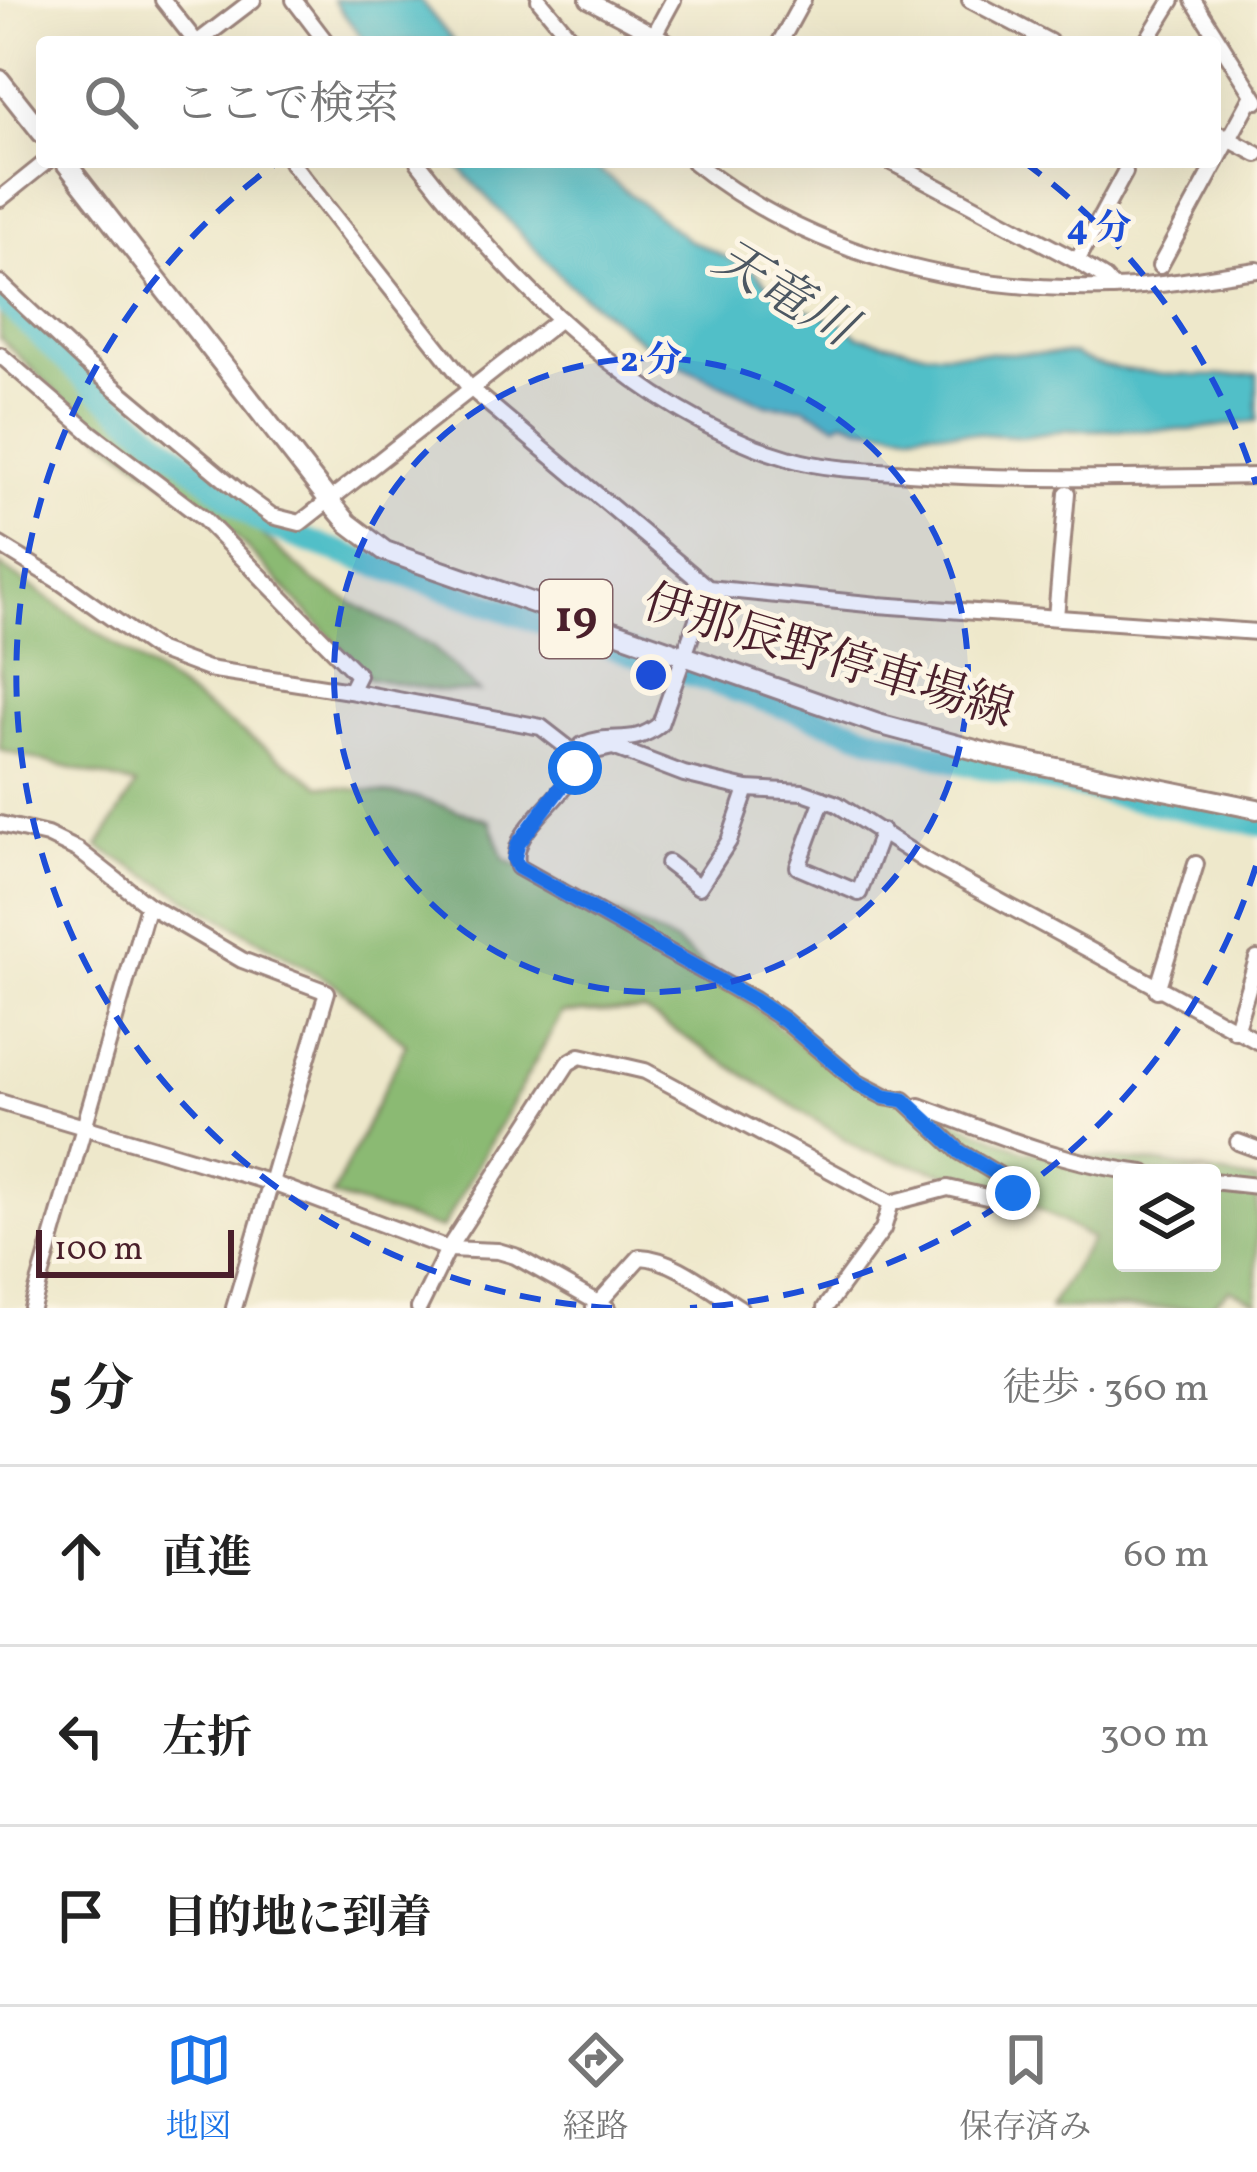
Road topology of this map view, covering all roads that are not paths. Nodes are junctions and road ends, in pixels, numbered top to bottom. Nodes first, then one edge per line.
1 (164, 0) edge
2 (253, 0) edge
3 (294, 0) edge
4 (539, 0) edge
5 (588, 0) edge
6 (673, 0) edge
7 (803, 0) edge
8 (970, 0) edge
9 (1172, 0) edge
10 (1193, 0) edge
11 (192, 36) edge
12 (205, 36) edge
13 (321, 36) edge
14 (569, 36) edge
15 (657, 36) edge
16 (662, 36) edge
17 (783, 36) edge
18 (1039, 36) edge
19 (1150, 36) edge
20 (1216, 36) edge
21 (1221, 44) edge
22 (0, 80) edge
23 (1255, 98) edge
24 (36, 125) edge
25 (1222, 135) edge
26 (1257, 154) edge
27 (39, 168) edge
28 (69, 168) edge
29 (296, 168) edge
30 (423, 168) edge
31 (713, 168) edge
32 (902, 168) edge
33 (1206, 168) edge
34 (1125, 172) dead end
35 (0, 199) edge
36 (1077, 262) junction
37 (1160, 266) dead end
38 (1257, 270) edge
39 (0, 283) edge
40 (1112, 288) junction
41 (560, 319) junction
42 (0, 355) edge
43 (469, 387) junction
44 (1257, 476) edge
45 (1067, 494) dead end
46 (328, 499) junction
47 (0, 545) edge
48 (708, 588) junction
49 (1056, 617) junction
50 (1257, 632) edge
51 (683, 657) junction
52 (350, 691) junction
53 (577, 755) junction
54 (747, 789) junction
55 (823, 799) junction
56 (1257, 809) edge
57 (0, 824) edge
58 (882, 831) junction
59 (668, 863) dead end
60 (1196, 864) dead end
61 (148, 905) junction
62 (1257, 959) edge
63 (1157, 990) junction
64 (1235, 1030) junction
65 (1257, 1042) edge
66 (904, 1100) junction
67 (0, 1102) edge
68 (83, 1128) junction
69 (1238, 1142) dead end
70 (1257, 1148) edge
71 (1113, 1169) edge
72 (1221, 1182) edge
73 (272, 1184) junction
74 (1257, 1186) edge
75 (891, 1203) junction
76 (448, 1249) junction
77 (600, 1306) edge
78 (32, 1308) edge
79 (234, 1308) edge
80 (419, 1308) edge
81 (740, 1308) edge
82 (825, 1308) edge

1 - 11 street
2 - 12 street
3 - 13 street
4 - 14 street
5 - 15 street
6 - 16 street
7 - 17 street
8 - 18 street
9 - 19 street
10 - 20 street
21 - 23 street
22 - 24 main road
23 - 25 street
25 - 26 street
27 - 35 street
28 - 46 main road, 伊那辰野停車場線 / 19
29 - 43 street
30 - 41 street
31 - 40 street
32 - 36 street
33 - 37 street
34 - 36 street
36 - 40 street
38 - 40 street
39 - 46 street
41 - 43 street
41 - 44 street
42 - 52 street
43 - 46 street
43 - 48 street
45 - 49 street
46 - 51 main road, 伊那辰野停車場線 / 19
47 - 52 street
48 - 49 street
48 - 51 street
49 - 50 street
51 - 53 street
51 - 56 main road, 伊那辰野停車場線 / 19
52 - 53 street
53 - 54 street
53 - 66 street
54 - 55 street
54 - 59 street
55 - 58 street
55 - 58 street
57 - 61 street
58 - 63 street
60 - 63 street
61 - 68 street
61 - 73 street
62 - 64 street
63 - 64 street
64 - 65 street
66 - 71 street
66 - 75 street
67 - 68 street
68 - 73 street
68 - 78 street
69 - 70 street
72 - 74 street
73 - 76 street
73 - 79 street
75 - 76 street
75 - 82 street
76 - 77 street
76 - 80 street
77 - 81 street

